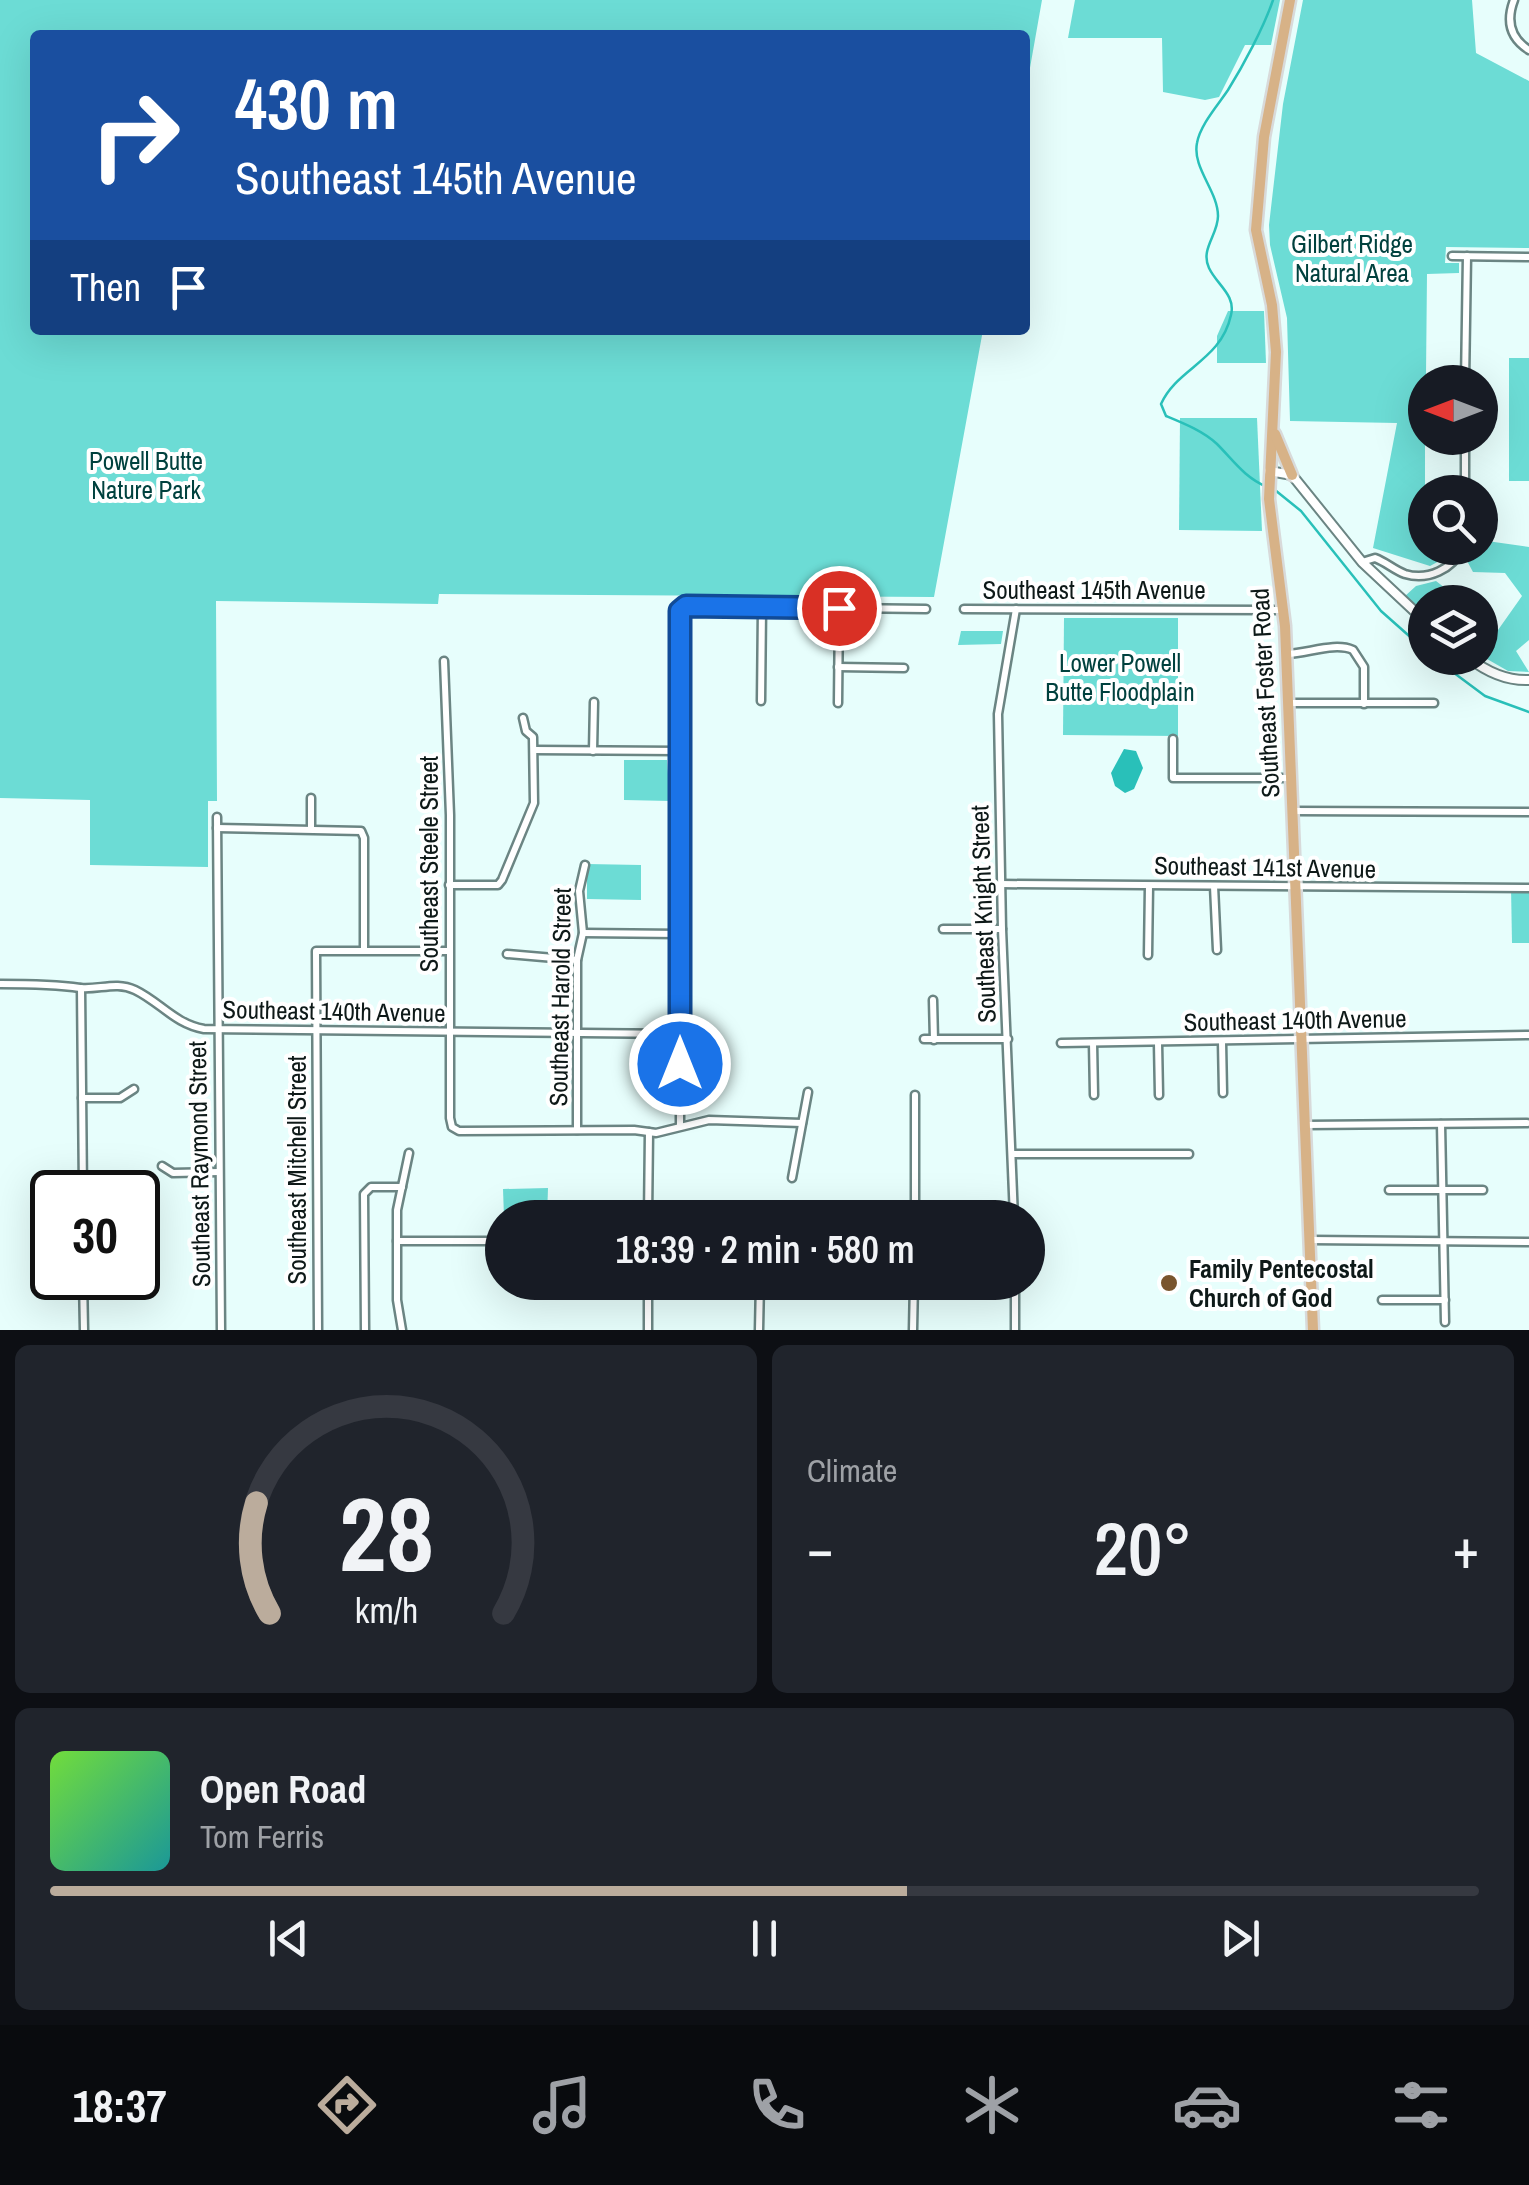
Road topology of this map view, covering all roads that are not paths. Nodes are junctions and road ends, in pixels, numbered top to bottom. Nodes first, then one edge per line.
1 (1290, 0) edge
2 (1514, 0) edge
3 (1529, 50) edge
4 (1452, 256) dead end
5 (1466, 256) junction
6 (1529, 256) edge
7 (1466, 365) edge
8 (1273, 428) junction
9 (1269, 474) junction
10 (1292, 475) junction
11 (1362, 562) junction
12 (1448, 565) edge
13 (1408, 605) edge
14 (762, 608) junction
15 (839, 608) junction
16 (926, 609) dead end
17 (964, 609) dead end
18 (1016, 610) junction
19 (1284, 610) junction
20 (1286, 654) junction
21 (444, 661) dead end
22 (838, 667) junction
23 (904, 668) dead end
24 (1498, 674) edge
25 (1529, 680) edge
26 (762, 701) dead end
27 (594, 702) dead end
28 (1288, 703) junction
29 (1434, 703) dead end
30 (838, 704) dead end
31 (1364, 704) junction
32 (523, 718) dead end
33 (1173, 740) dead end
34 (534, 750) junction
35 (593, 751) junction
36 (680, 751) junction
37 (1291, 778) junction
38 (311, 798) dead end
39 (1292, 811) junction
40 (1529, 812) edge
41 (217, 818) dead end
42 (217, 828) junction
43 (311, 829) junction
44 (585, 866) dead end
45 (1001, 884) junction
46 (449, 885) junction
47 (1295, 885) junction
48 (1149, 886) junction
49 (1214, 886) junction
50 (1529, 888) edge
51 (943, 929) dead end
52 (1002, 929) junction
53 (583, 933) junction
54 (680, 934) junction
55 (364, 950) junction
56 (1217, 950) dead end
57 (449, 951) junction
58 (507, 954) dead end
59 (1148, 955) dead end
60 (577, 960) junction
61 (0, 984) edge
62 (81, 988) junction
63 (934, 1000) dead end
64 (218, 1030) junction
65 (316, 1030) junction
66 (449, 1033) junction
67 (578, 1033) junction
68 (680, 1034) junction
69 (1529, 1035) edge
70 (1008, 1039) junction
71 (1301, 1040) junction
72 (1158, 1042) junction
73 (1222, 1042) junction
74 (1094, 1043) junction
75 (1061, 1044) dead end
76 (134, 1090) dead end
77 (808, 1092) dead end
78 (1223, 1092) dead end
79 (1159, 1094) dead end
80 (1094, 1095) dead end
81 (914, 1096) dead end
82 (82, 1098) junction
83 (802, 1123) junction
84 (1527, 1123) edge
85 (1305, 1124) junction
86 (1441, 1124) junction
87 (680, 1125) junction
88 (577, 1130) junction
89 (649, 1132) junction
90 (409, 1153) dead end
91 (1013, 1154) junction
92 (1188, 1154) dead end
93 (162, 1166) dead end
94 (83, 1170) edge
95 (219, 1172) junction
96 (792, 1178) dead end
97 (402, 1186) junction
98 (1390, 1190) dead end
99 (1442, 1190) junction
100 (1483, 1190) dead end
101 (648, 1200) edge
102 (914, 1200) edge
103 (1014, 1200) edge
104 (1310, 1240) junction
105 (485, 1241) edge
106 (1445, 1241) junction
107 (397, 1242) junction
108 (1529, 1242) edge
109 (84, 1300) edge
110 (648, 1300) edge
111 (760, 1300) edge
112 (914, 1300) edge
113 (1015, 1300) edge
114 (1382, 1300) dead end
115 (1445, 1300) junction
116 (1445, 1322) dead end
117 (84, 1330) edge
118 (221, 1330) edge
119 (318, 1330) edge
120 (365, 1330) edge
121 (402, 1330) edge
122 (648, 1330) edge
123 (759, 1330) edge
124 (913, 1330) edge
125 (1015, 1330) edge
126 (1313, 1330) edge

1 - 8 main road, Southeast Foster Road
2 - 3 street
4 - 5 street
5 - 6 street
5 - 7 street
8 - 9 main road, Southeast Foster Road
8 - 10 main road
9 - 10 street
9 - 19 main road, Southeast Foster Road
10 - 11 street
11 - 12 street
11 - 13 street
14 - 15 street
14 - 26 street
14 - 36 street
15 - 16 street
15 - 22 street
17 - 18 street, Southeast 145th Avenue
18 - 19 street, Southeast 145th Avenue
18 - 45 street, Southeast Knight Street
19 - 20 main road, Southeast Foster Road
20 - 28 main road, Southeast Foster Road
20 - 31 street
21 - 46 street, Southeast Steele Street
22 - 23 street
22 - 30 street
24 - 25 street
27 - 35 street
28 - 31 street
28 - 37 main road, Southeast Foster Road
29 - 31 street
32 - 34 street
33 - 37 street
34 - 35 street
34 - 46 street
35 - 36 street
36 - 54 street
37 - 39 main road, Southeast Foster Road
38 - 43 street
39 - 40 street
39 - 47 main road, Southeast Foster Road
41 - 42 street, Southeast Raymond Street
42 - 43 street
42 - 64 street, Southeast Raymond Street
43 - 55 street
44 - 53 street, Southeast Harold Street
45 - 48 street, Southeast 141st Avenue
45 - 52 street, Southeast Knight Street
46 - 57 street, Southeast Steele Street
47 - 49 street, Southeast 141st Avenue
47 - 50 street, Southeast 141st Avenue
47 - 71 main road, Southeast Foster Road
48 - 49 street, Southeast 141st Avenue
48 - 59 street
49 - 56 street
51 - 52 street
52 - 70 street, Southeast Knight Street
53 - 54 street
53 - 60 street, Southeast Harold Street
54 - 68 street
55 - 57 street
55 - 65 street, Southeast Mitchell Street
57 - 66 street, Southeast Steele Street
58 - 60 street
60 - 67 street, Southeast Harold Street
61 - 62 street, Southeast 140th Avenue
62 - 64 street, Southeast 140th Avenue
62 - 82 street
63 - 70 street
64 - 65 street, Southeast 140th Avenue
64 - 95 street, Southeast Raymond Street
65 - 66 street, Southeast 140th Avenue
65 - 119 street, Southeast Mitchell Street
66 - 67 street, Southeast 140th Avenue
66 - 88 street, Southeast Steele Street
67 - 68 street, Southeast 140th Avenue
67 - 88 street, Southeast Harold Street
68 - 87 street
69 - 71 street, Southeast 140th Avenue
70 - 91 street, Southeast Knight Street
71 - 73 street, Southeast 140th Avenue
71 - 85 main road, Southeast Foster Road
72 - 73 street, Southeast 140th Avenue
72 - 74 street, Southeast 140th Avenue
72 - 79 street
73 - 78 street
74 - 75 street, Southeast 140th Avenue
74 - 80 street
76 - 82 street
77 - 83 street
81 - 102 street
82 - 94 street
83 - 87 street
83 - 96 street
84 - 86 street
85 - 86 street
85 - 104 main road, Southeast Foster Road
86 - 99 street
87 - 89 street
88 - 89 street
89 - 101 street
90 - 97 street
91 - 92 street
91 - 103 street, Southeast Knight Street
93 - 95 street
95 - 118 street, Southeast Raymond Street
97 - 107 street
97 - 120 street
98 - 99 street
99 - 100 street
99 - 106 street
104 - 106 street
104 - 126 main road, Southeast Foster Road
105 - 107 street
106 - 108 street
106 - 115 street
107 - 121 street
109 - 117 street
110 - 122 street
111 - 123 street
112 - 124 street
113 - 125 street
114 - 115 street
115 - 116 street

